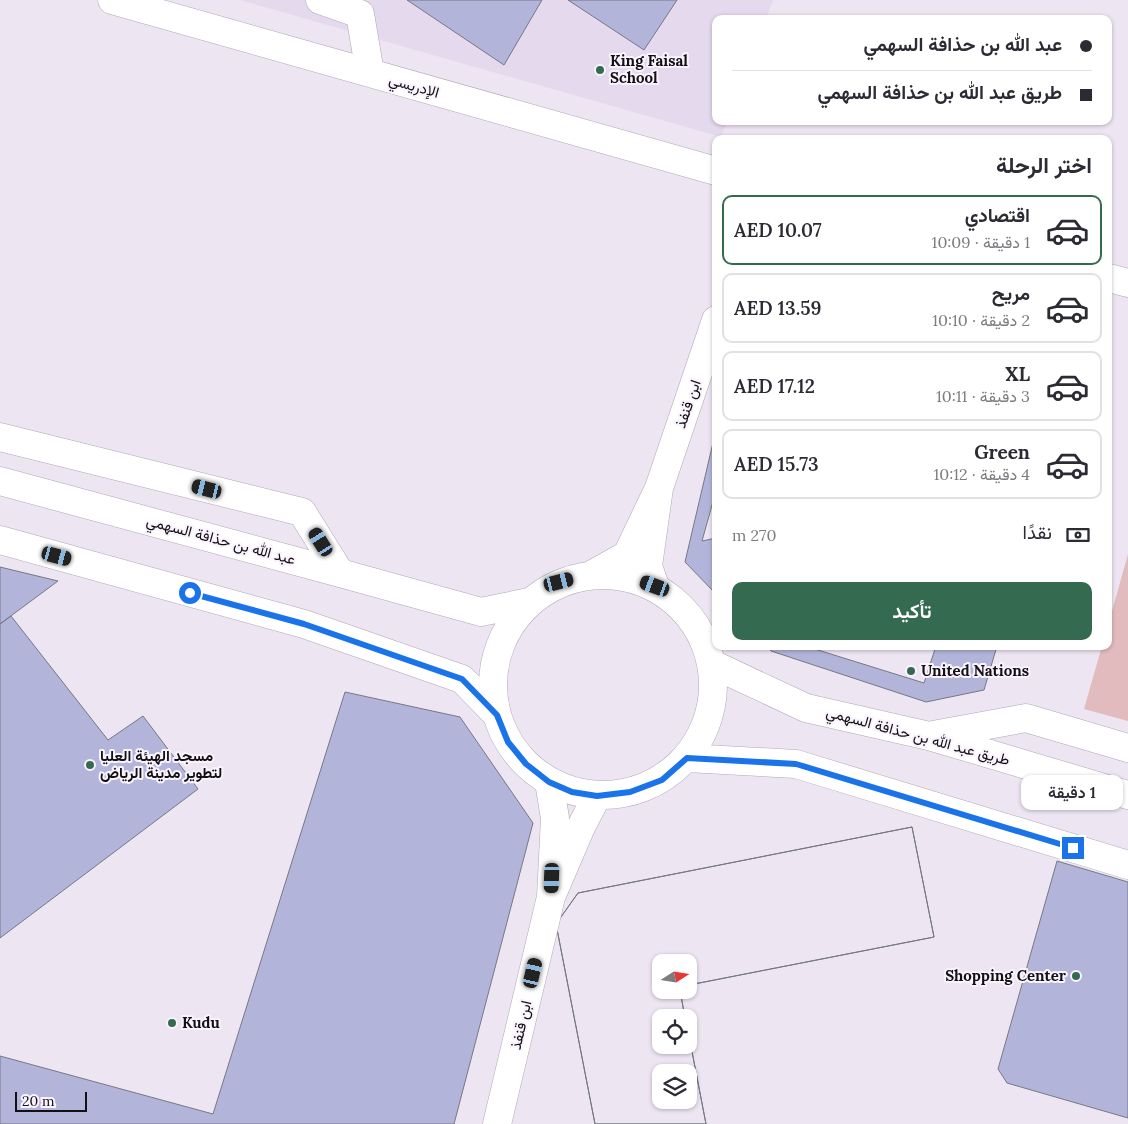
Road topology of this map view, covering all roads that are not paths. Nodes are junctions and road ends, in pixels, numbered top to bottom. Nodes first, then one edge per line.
1 (112, 0) edge
2 (320, 0) edge
3 (370, 73) junction
4 (712, 171) edge
5 (1112, 279) edge
6 (1128, 283) edge
7 (712, 332) edge
8 (0, 437) edge
9 (0, 481) edge
10 (659, 488) junction
11 (0, 540) edge
12 (340, 572) junction
13 (593, 574) junction
14 (655, 586) junction
15 (528, 602) junction
16 (712, 664) junction
17 (497, 715) junction
18 (929, 736) junction
19 (1128, 748) edge
20 (687, 758) junction
21 (549, 782) junction
22 (1128, 795) edge
23 (597, 796) junction
24 (1128, 865) edge
25 (551, 897) junction
26 (497, 1124) edge

1 - 3 street, الإدريسي
2 - 3 street
3 - 4 street, الإدريسي
5 - 6 street
7 - 10 street, ابن قنفذ
8 - 12 street
9 - 12 street, عبد الله بن حذافة السهمي
10 - 13 street
10 - 14 street
11 - 17 street
12 - 15 street, عبد الله بن حذافة السهمي
13 - 14 street
13 - 15 street
14 - 16 street
15 - 17 street
16 - 18 street, طريق عبد الله بن حذافة السهمي
16 - 20 street
17 - 21 street
18 - 19 street
18 - 22 street, طريق عبد الله بن حذافة السهمي
20 - 23 street
20 - 24 street
21 - 23 street
21 - 25 street
23 - 25 street
25 - 26 street, ابن قنفذ

